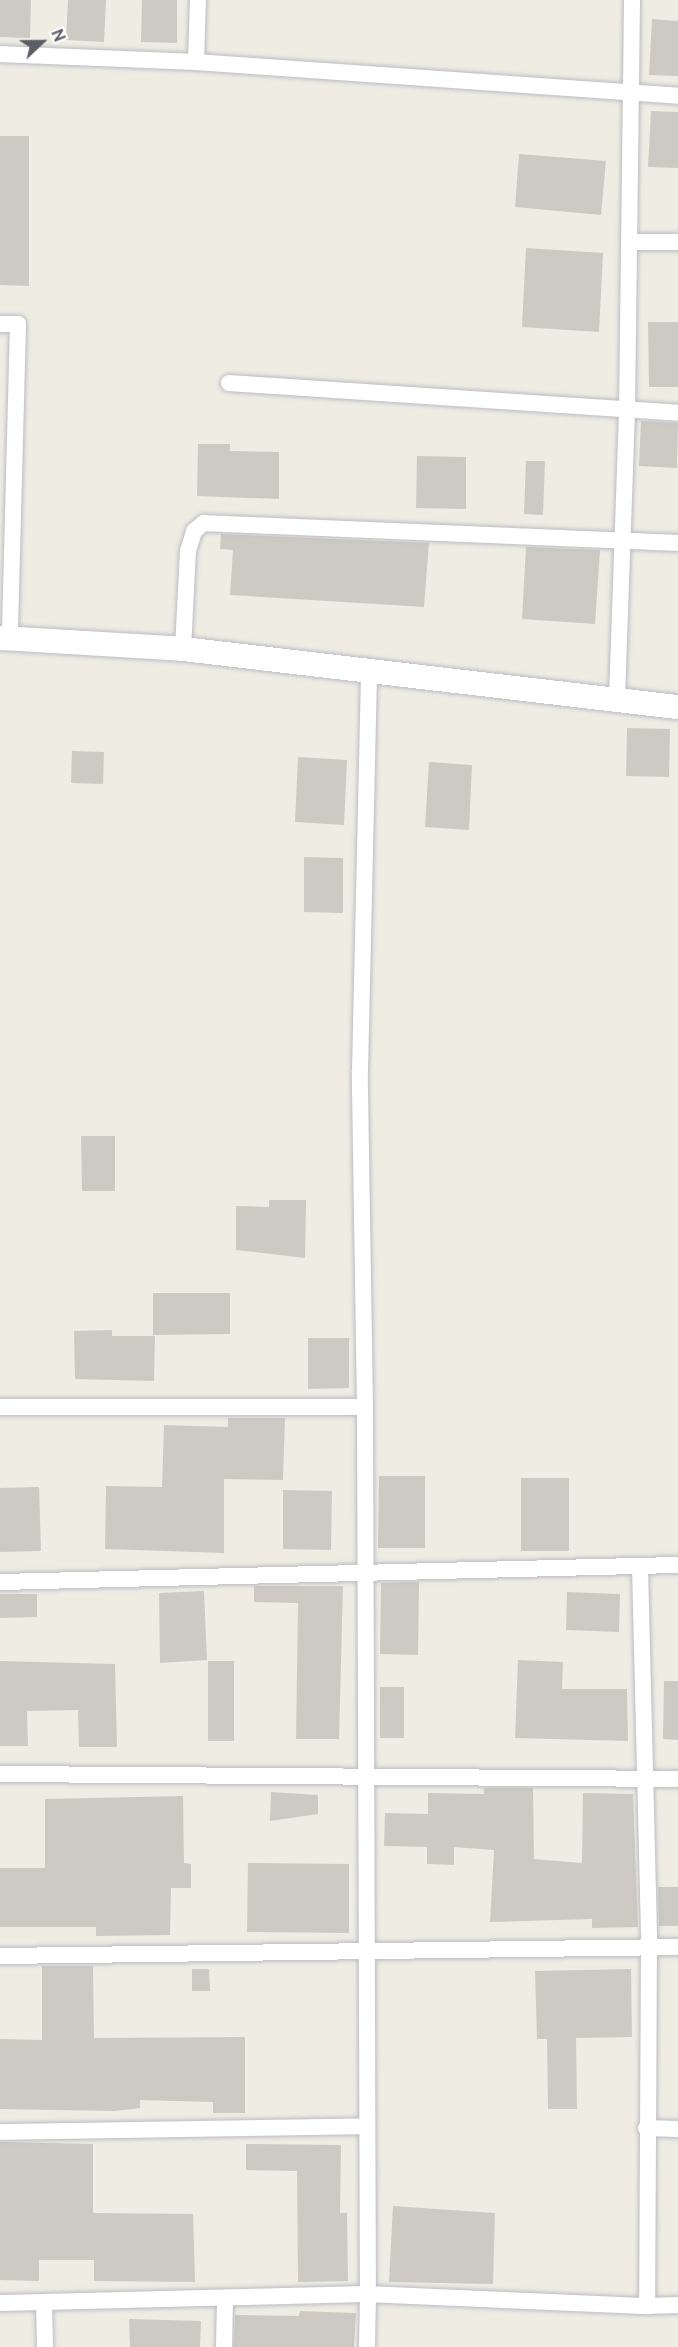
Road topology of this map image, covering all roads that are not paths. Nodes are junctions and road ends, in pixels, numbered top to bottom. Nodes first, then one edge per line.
1 (198, 0) edge
2 (632, 0) edge
3 (0, 54) edge
4 (196, 62) junction
5 (633, 95) junction
6 (678, 96) edge
7 (630, 242) junction
8 (678, 242) edge
9 (0, 324) edge
10 (230, 383) dead end
11 (627, 412) junction
12 (678, 412) edge
13 (619, 542) junction
14 (678, 543) edge
15 (5, 638) edge
16 (183, 649) junction
17 (369, 671) junction
18 (617, 698) junction
19 (678, 707) edge
20 (0, 1407) edge
21 (365, 1407) junction
22 (678, 1565) edge
23 (640, 1566) junction
24 (362, 1573) junction
25 (0, 1582) edge
26 (0, 1774) edge
27 (364, 1776) junction
28 (645, 1779) junction
29 (678, 1779) edge
30 (649, 1946) junction
31 (678, 1947) edge
32 (365, 1950) junction
33 (0, 1956) edge
34 (366, 2126) junction
35 (646, 2128) junction
36 (678, 2129) edge
37 (0, 2132) edge
38 (368, 2294) junction
39 (225, 2298) junction
40 (44, 2302) junction
41 (0, 2303) edge
42 (678, 2305) edge
43 (647, 2306) junction
44 (45, 2347) edge
45 (224, 2347) edge
46 (367, 2347) edge

1 - 4 street
2 - 5 street
3 - 4 street
4 - 5 street
5 - 6 street
5 - 7 street
7 - 8 street
7 - 11 street
9 - 15 street
10 - 11 street
11 - 12 street
11 - 13 street
13 - 14 street
13 - 16 street
13 - 18 street
15 - 16 street
16 - 17 street
17 - 18 street
17 - 21 street
18 - 19 street
20 - 21 street
21 - 24 street
22 - 23 street
23 - 24 street
23 - 28 street
24 - 25 street
24 - 27 street
26 - 27 street
27 - 28 street
27 - 32 street
28 - 29 street
28 - 30 street
30 - 31 street
30 - 32 street
30 - 35 street
32 - 33 street
32 - 34 street
34 - 37 street
34 - 38 street
35 - 36 street
35 - 43 street
38 - 39 street
38 - 43 street
38 - 46 street
39 - 40 street
39 - 45 street
40 - 41 street
40 - 44 street
42 - 43 street

